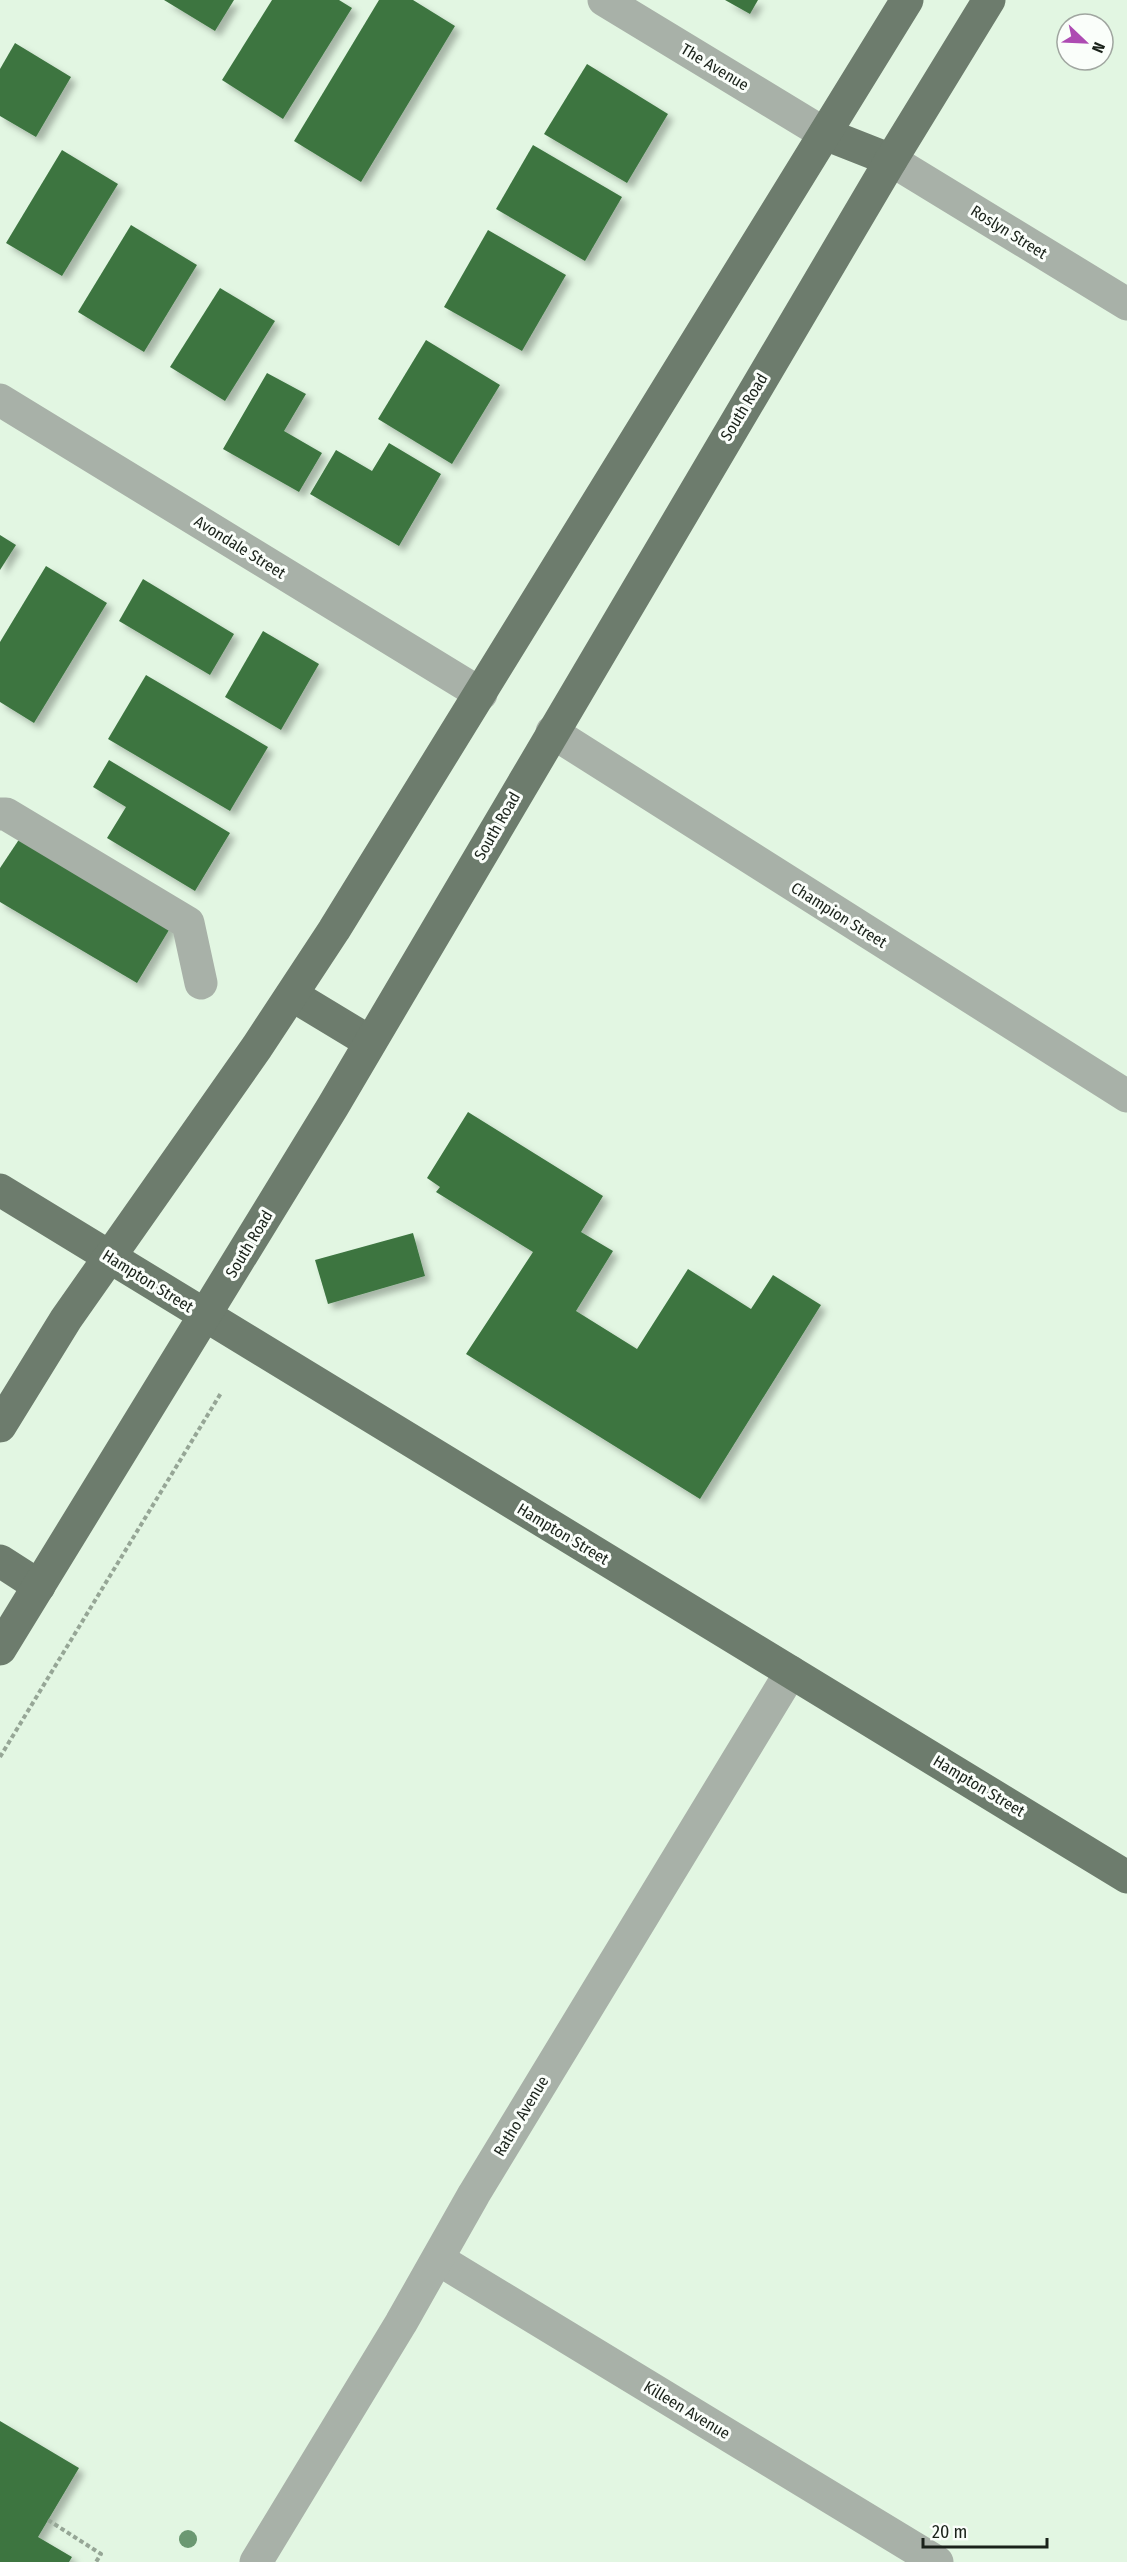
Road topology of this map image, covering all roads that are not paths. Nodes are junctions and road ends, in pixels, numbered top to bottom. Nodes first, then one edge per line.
1 (604, 0) edge
2 (907, 0) edge
3 (990, 0) edge
4 (825, 134) junction
5 (891, 160) junction
6 (1127, 304) edge
7 (0, 400) edge
8 (481, 694) junction
9 (552, 732) junction
10 (0, 814) edge
11 (201, 983) dead end
12 (291, 995) junction
13 (370, 1042) junction
14 (1127, 1096) edge
15 (0, 1190) edge
16 (110, 1256) junction
17 (206, 1316) junction
18 (0, 1426) edge
19 (0, 1561) edge
20 (39, 1586) junction
21 (0, 1649) edge
22 (791, 1672) junction
23 (1127, 1877) edge
24 (438, 2259) junction
25 (255, 2562) edge
26 (937, 2562) edge

1 - 4 street, The Avenue
2 - 4 main road
3 - 5 main road, South Road
4 - 5 main road
4 - 8 main road
5 - 6 street, Roslyn Street
5 - 9 main road, South Road
7 - 8 street, Avondale Street
8 - 12 main road
9 - 13 main road, South Road
9 - 14 street, Champion Street
10 - 11 street
12 - 13 main road
12 - 16 main road
13 - 17 main road, South Road
15 - 16 main road, Hampton Street
16 - 17 main road, Hampton Street
16 - 18 main road
17 - 20 main road, South Road
17 - 22 main road, Hampton Street
19 - 20 main road
20 - 21 main road, South Road
22 - 23 main road, Hampton Street
22 - 24 street, Ratho Avenue
24 - 25 street, Ratho Avenue
24 - 26 street, Killeen Avenue

